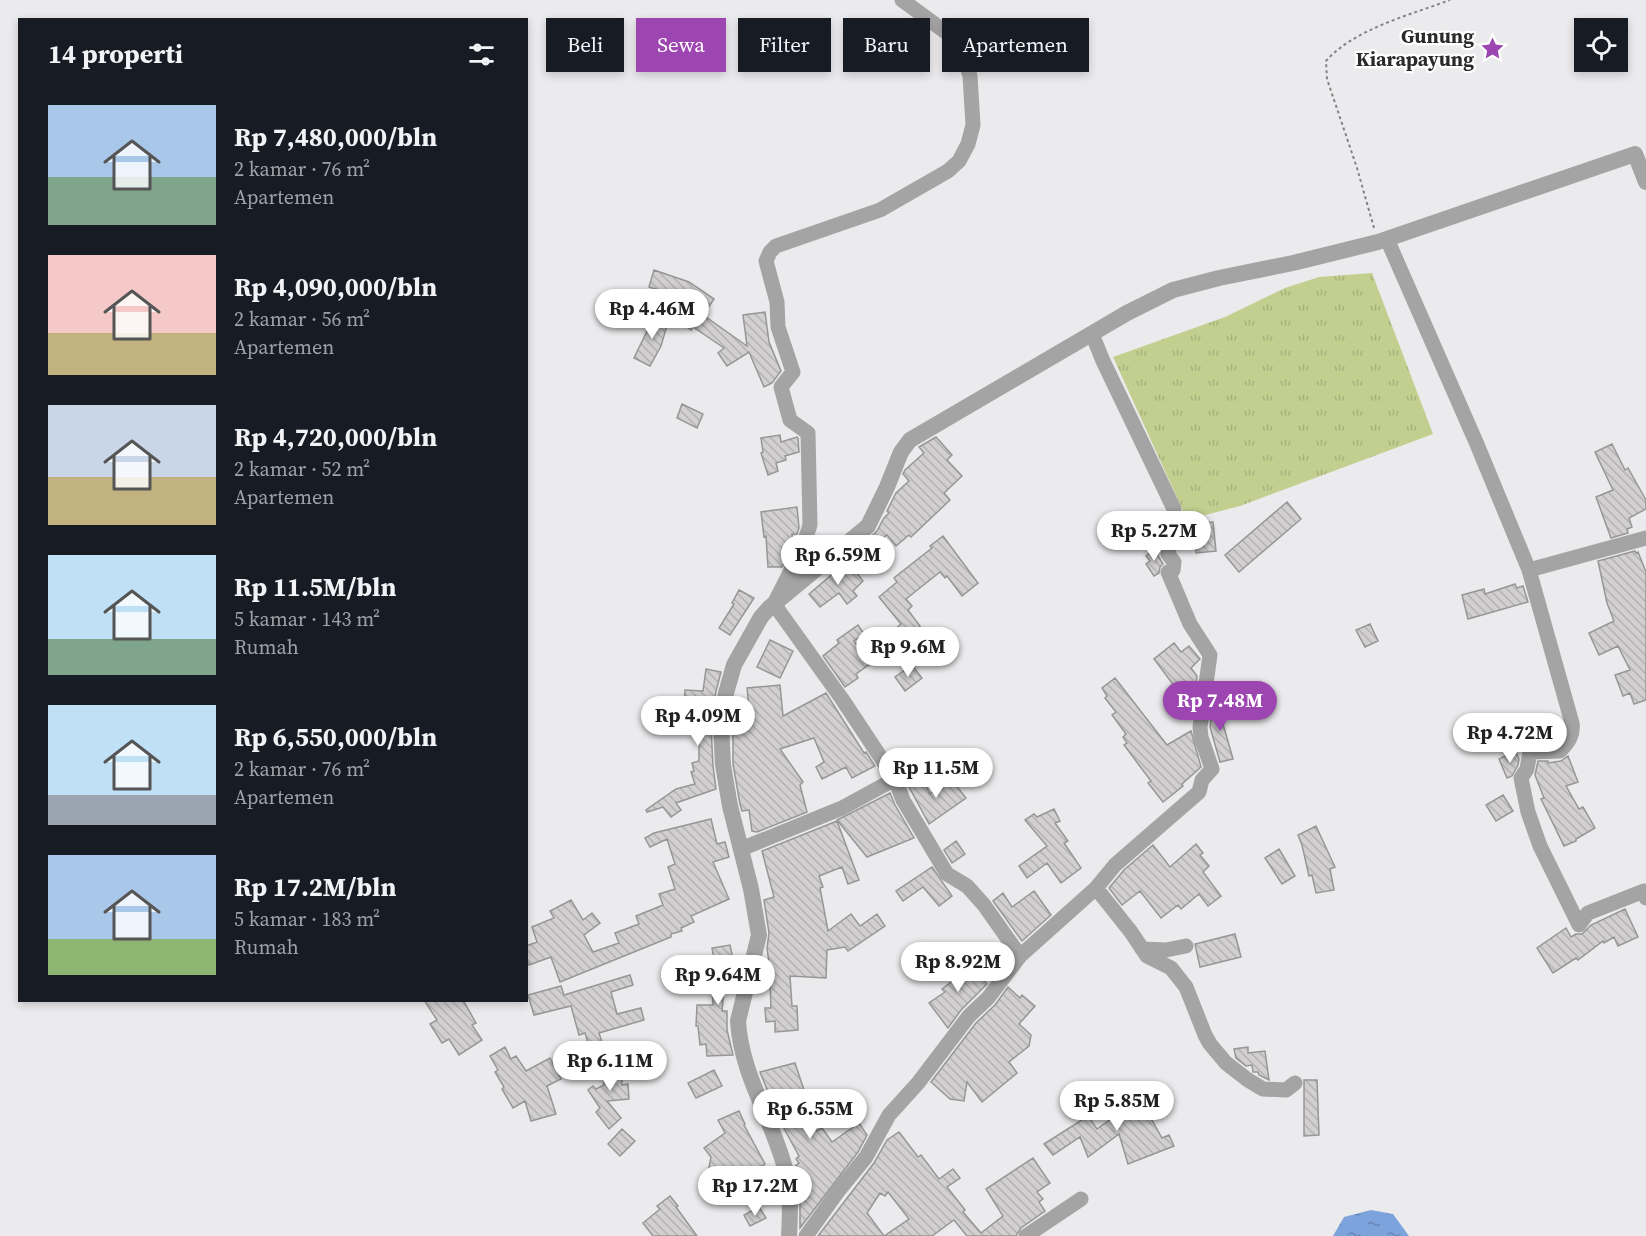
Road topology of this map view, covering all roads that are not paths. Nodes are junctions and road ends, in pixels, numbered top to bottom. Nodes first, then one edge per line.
1 (902, 0) edge
2 (1640, 152) edge
3 (1646, 182) edge
4 (1382, 241) junction
5 (1092, 334) junction
6 (1646, 538) edge
7 (1529, 570) junction
8 (774, 604) junction
9 (895, 779) junction
10 (741, 849) junction
11 (1096, 888) junction
12 (1646, 897) edge
13 (1186, 946) dead end
14 (1142, 949) junction
15 (1020, 956) junction
16 (1295, 1083) dead end
17 (1081, 1199) dead end
18 (789, 1236) edge
19 (806, 1236) edge
20 (1026, 1236) edge

1 - 8 street
2 - 3 street
2 - 4 street
4 - 5 street
4 - 7 street
5 - 8 street
5 - 11 street
6 - 7 street
7 - 12 street
8 - 9 street
8 - 10 street
9 - 10 street
9 - 15 street
10 - 18 street
11 - 14 street
11 - 15 street
13 - 14 street
14 - 16 street
15 - 19 street
17 - 20 street

